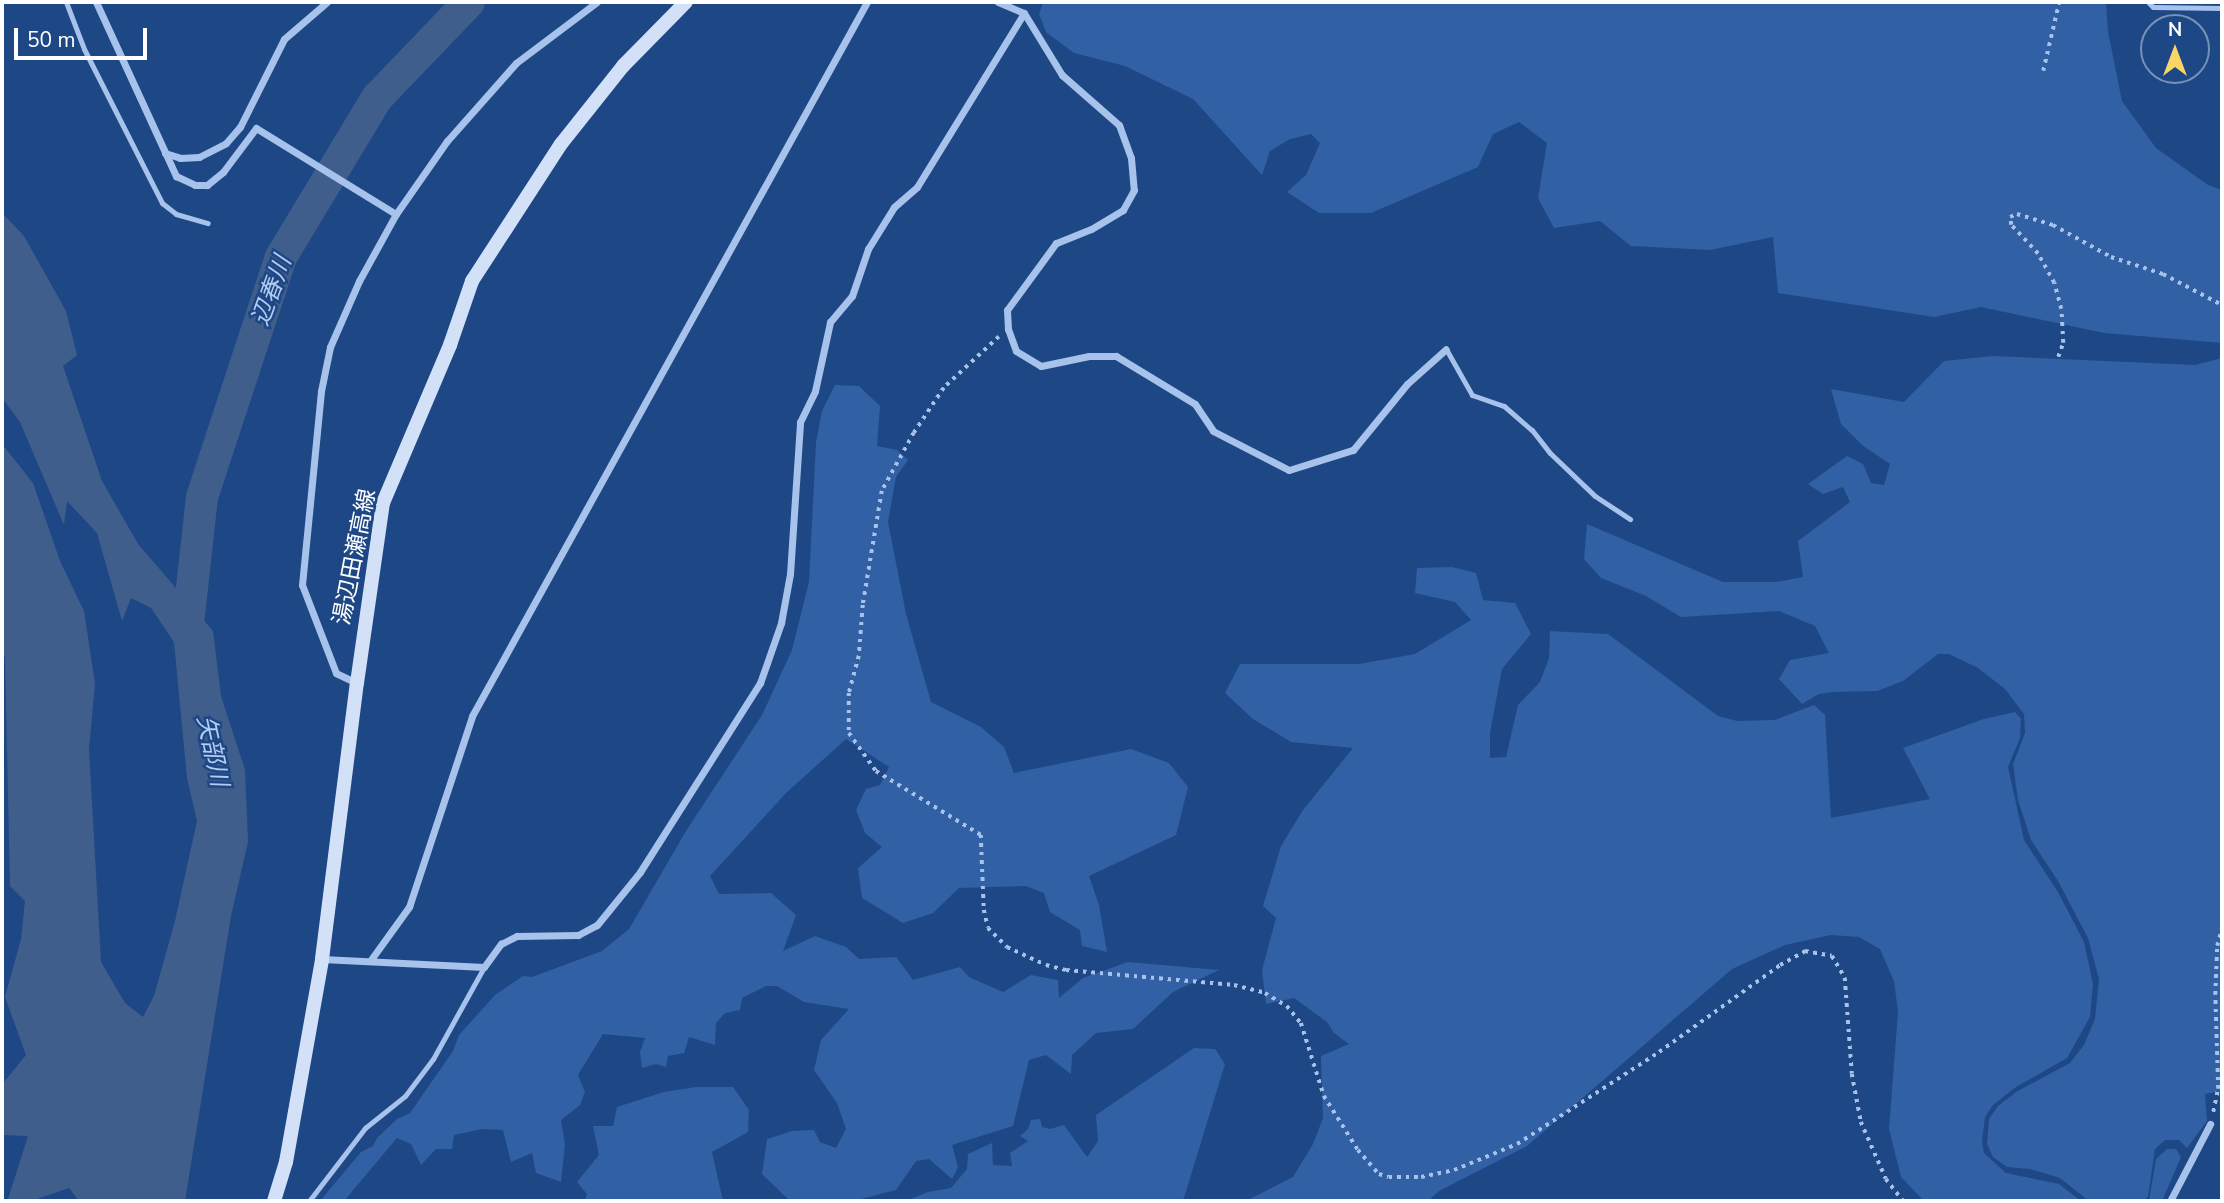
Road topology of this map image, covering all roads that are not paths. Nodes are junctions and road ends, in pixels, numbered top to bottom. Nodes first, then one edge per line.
1 (65, 2) edge
2 (96, 2) edge
3 (327, 2) edge
4 (597, 2) edge
5 (686, 2) edge
6 (867, 2) edge
7 (998, 2) edge
8 (2148, 2) edge
9 (2222, 8) edge
10 (1024, 13) junction
11 (165, 153) junction
12 (396, 214) junction
13 (208, 223) dead end
14 (1446, 349) joint
15 (1630, 519) dead end
16 (356, 683) junction
17 (322, 959) junction
18 (370, 961) junction
19 (484, 967) junction
20 (2210, 1124) road end
21 (274, 1201) edge
22 (309, 1201) edge
23 (2171, 1201) edge

1 - 13 lane
2 - 11 street
3 - 11 street
4 - 12 street
5 - 16 main road, 湯辺田瀬高線
6 - 18 street
7 - 10 street
8 - 9 lane
10 - 14 street
10 - 19 street
11 - 12 street
12 - 16 street
14 - 15 lane
16 - 17 main road, 湯辺田瀬高線
17 - 18 street
17 - 21 main road, 湯辺田瀬高線
18 - 19 street
19 - 22 lane
20 - 23 street

